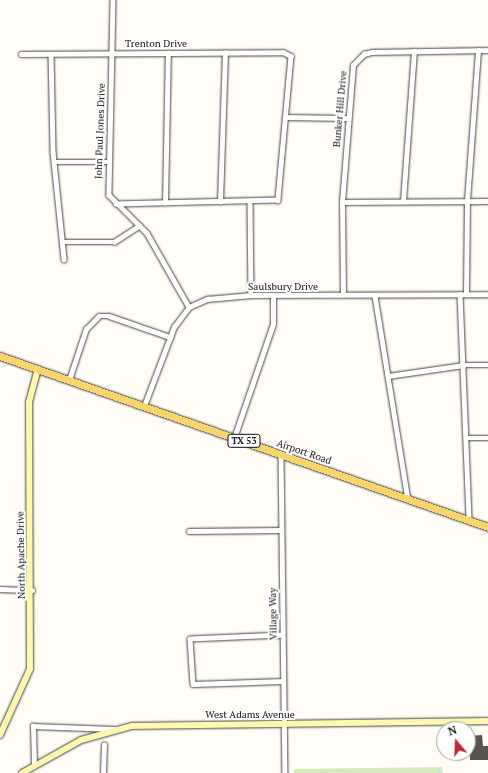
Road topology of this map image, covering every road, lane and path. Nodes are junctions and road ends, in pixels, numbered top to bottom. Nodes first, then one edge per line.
1 (113, 0) edge
2 (478, 50) junction
3 (488, 50) edge
4 (414, 51) junction
5 (112, 53) junction
6 (168, 53) junction
7 (225, 53) junction
8 (21, 54) dead end
9 (51, 54) junction
10 (286, 117) junction
11 (347, 118) junction
12 (54, 162) junction
13 (108, 162) junction
14 (403, 201) junction
15 (467, 201) junction
16 (488, 201) edge
17 (165, 202) junction
18 (220, 202) junction
19 (250, 202) junction
20 (342, 202) junction
21 (116, 204) junction
22 (139, 226) junction
23 (62, 242) junction
24 (64, 259) dead end
25 (460, 294) junction
26 (466, 294) junction
27 (488, 294) edge
28 (251, 295) junction
29 (343, 295) junction
30 (273, 296) junction
31 (375, 296) junction
32 (189, 307) junction
33 (170, 337) junction
34 (0, 356) edge
35 (463, 364) junction
36 (488, 364) edge
37 (38, 370) junction
38 (388, 376) junction
39 (69, 380) junction
40 (144, 406) junction
41 (234, 438) junction
42 (466, 438) junction
43 (488, 438) edge
44 (281, 454) junction
45 (408, 499) junction
46 (469, 520) junction
47 (488, 527) edge
48 (281, 530) junction
49 (189, 531) dead end
50 (0, 589) edge
51 (32, 590) junction
52 (282, 635) junction
53 (283, 681) junction
54 (488, 722) edge
55 (283, 725) junction
56 (114, 729) junction
57 (0, 736) edge
58 (104, 746) dead end
59 (34, 766) junction
60 (22, 773) edge
61 (103, 773) edge
62 (285, 773) edge

1 - 5 street, John Paul Jones Drive
2 - 3 street, Bunker Hill Drive
2 - 4 street, Bunker Hill Drive
2 - 15 street
4 - 11 street, Bunker Hill Drive
4 - 14 street
5 - 6 street, Trenton Drive
5 - 9 street, Trenton Drive
5 - 13 street, John Paul Jones Drive
6 - 7 street, Trenton Drive
6 - 17 street
7 - 10 street, Trenton Drive
7 - 18 street
8 - 9 street, Trenton Drive
9 - 12 street
10 - 11 street
10 - 19 street
11 - 20 street, Bunker Hill Drive
12 - 13 street
12 - 23 street
13 - 21 street, John Paul Jones Drive
14 - 15 street
14 - 20 street
15 - 16 street
15 - 26 street
17 - 18 street
17 - 21 street
18 - 19 street
19 - 28 street
20 - 29 street, Bunker Hill Drive
21 - 22 street, John Paul Jones Drive
22 - 23 street
22 - 32 street, John Paul Jones Drive
23 - 24 street
25 - 26 street, Saulsbury Drive
25 - 31 street, Saulsbury Drive
25 - 35 street
26 - 27 street, Saulsbury Drive
28 - 30 street, Saulsbury Drive
28 - 32 street, Saulsbury Drive
29 - 30 street, Saulsbury Drive
29 - 31 street, Saulsbury Drive
30 - 41 street
31 - 38 street
32 - 33 street
33 - 39 street
33 - 40 street
34 - 37 main road, Airport Road / TX 53
35 - 36 street
35 - 38 street
35 - 42 street
37 - 39 main road, Airport Road / TX 53
37 - 51 main road, North Apache Drive
38 - 45 street
39 - 40 main road, Airport Road / TX 53
40 - 41 main road, Airport Road / TX 53
41 - 44 main road, Airport Road / TX 53
42 - 43 street
42 - 46 street
44 - 45 main road, Airport Road / TX 53
44 - 48 street, Village Way
45 - 46 main road, Airport Road / TX 53
46 - 47 main road, Airport Road / TX 53
48 - 49 street
48 - 52 street, Village Way
50 - 51 street
51 - 57 main road, North Apache Drive
52 - 53 street, Village Way
52 - 53 street
53 - 55 street, Village Way
54 - 55 main road, West Adams Avenue
55 - 56 main road, West Adams Avenue
55 - 62 street, Village Way
56 - 59 main road, West Adams Avenue
56 - 59 street
58 - 61 street
59 - 60 main road, West Adams Avenue

